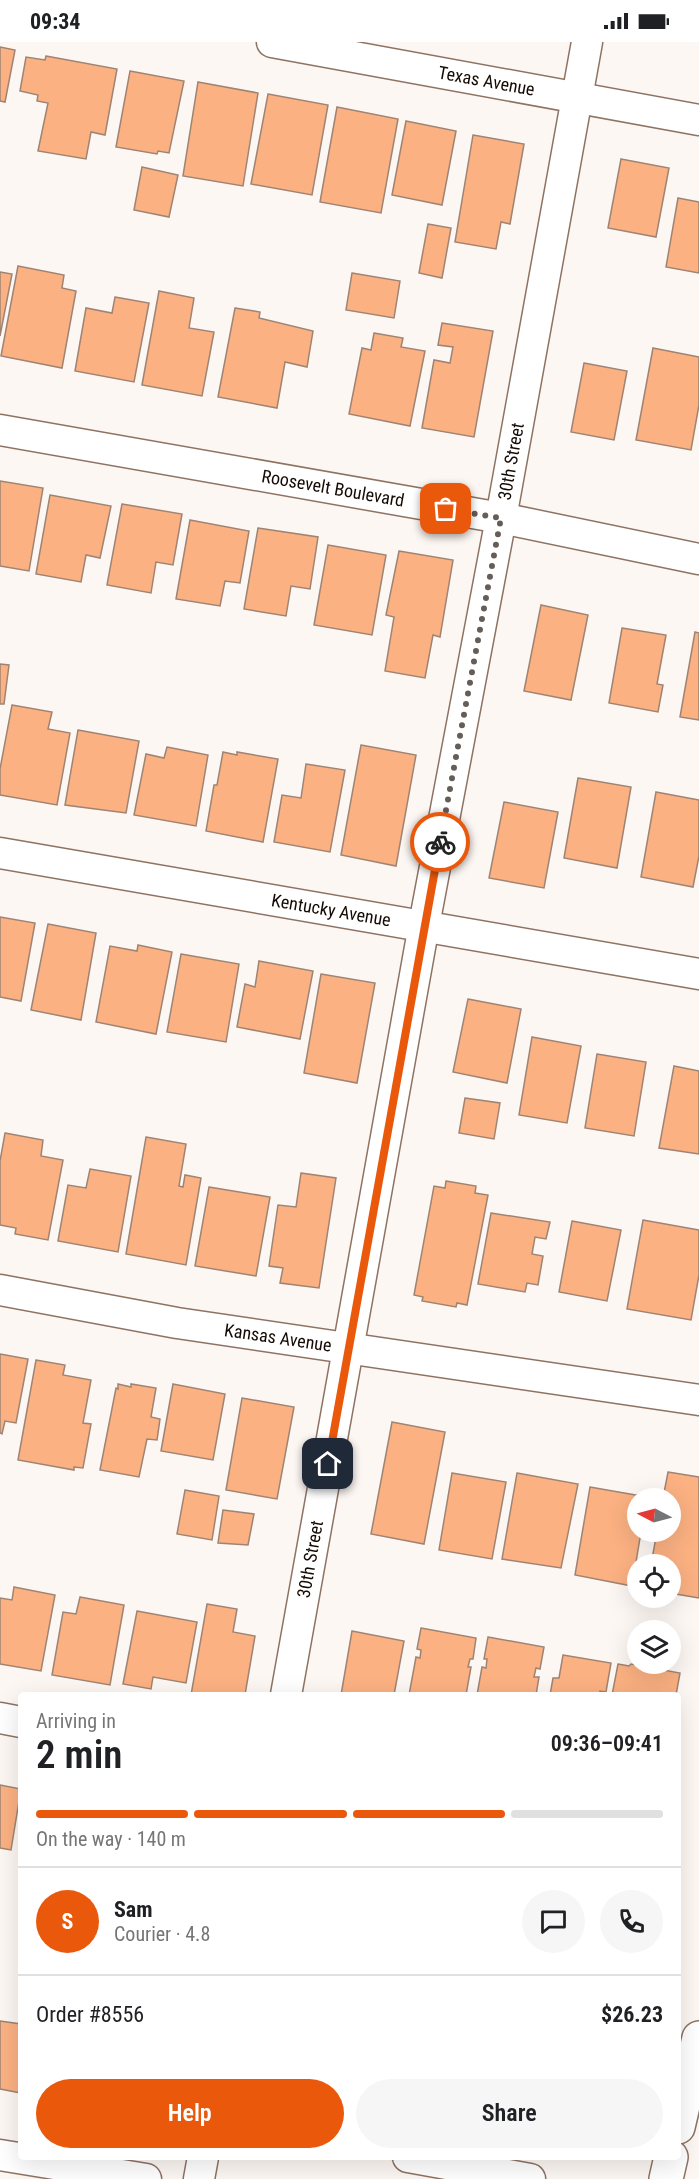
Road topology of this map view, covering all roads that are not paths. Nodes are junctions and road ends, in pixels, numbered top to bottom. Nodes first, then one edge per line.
1 (272, 42) edge
2 (587, 42) edge
3 (576, 99) junction
4 (699, 120) edge
5 (0, 430) edge
6 (501, 518) junction
7 (699, 559) edge
8 (0, 853) edge
9 (424, 925) junction
10 (699, 974) edge
11 (0, 1290) edge
12 (348, 1348) junction
13 (699, 1400) edge
14 (287, 1692) edge
15 (0, 1718) edge
16 (18, 1721) edge
17 (699, 2038) edge
18 (681, 2114) edge
19 (0, 2155) edge
20 (18, 2158) edge
21 (30, 2160) edge
22 (202, 2160) edge
23 (425, 2160) edge
24 (670, 2160) edge
25 (146, 2179) edge
26 (199, 2179) edge
27 (530, 2179) edge
28 (666, 2179) edge

1 - 3 street, Texas Avenue
2 - 3 street, 30th Street
3 - 4 street, Texas Avenue
3 - 6 street, 30th Street
5 - 6 street, Roosevelt Boulevard
6 - 7 street, Roosevelt Boulevard
6 - 9 street, 30th Street
8 - 9 street, Kentucky Avenue
9 - 10 street, Kentucky Avenue
9 - 12 street, 30th Street
11 - 12 street, Kansas Avenue
12 - 13 street, Kansas Avenue
12 - 14 street, 30th Street
15 - 16 street
17 - 18 highway
19 - 20 street
21 - 25 street
22 - 26 street
23 - 27 street
24 - 28 highway

